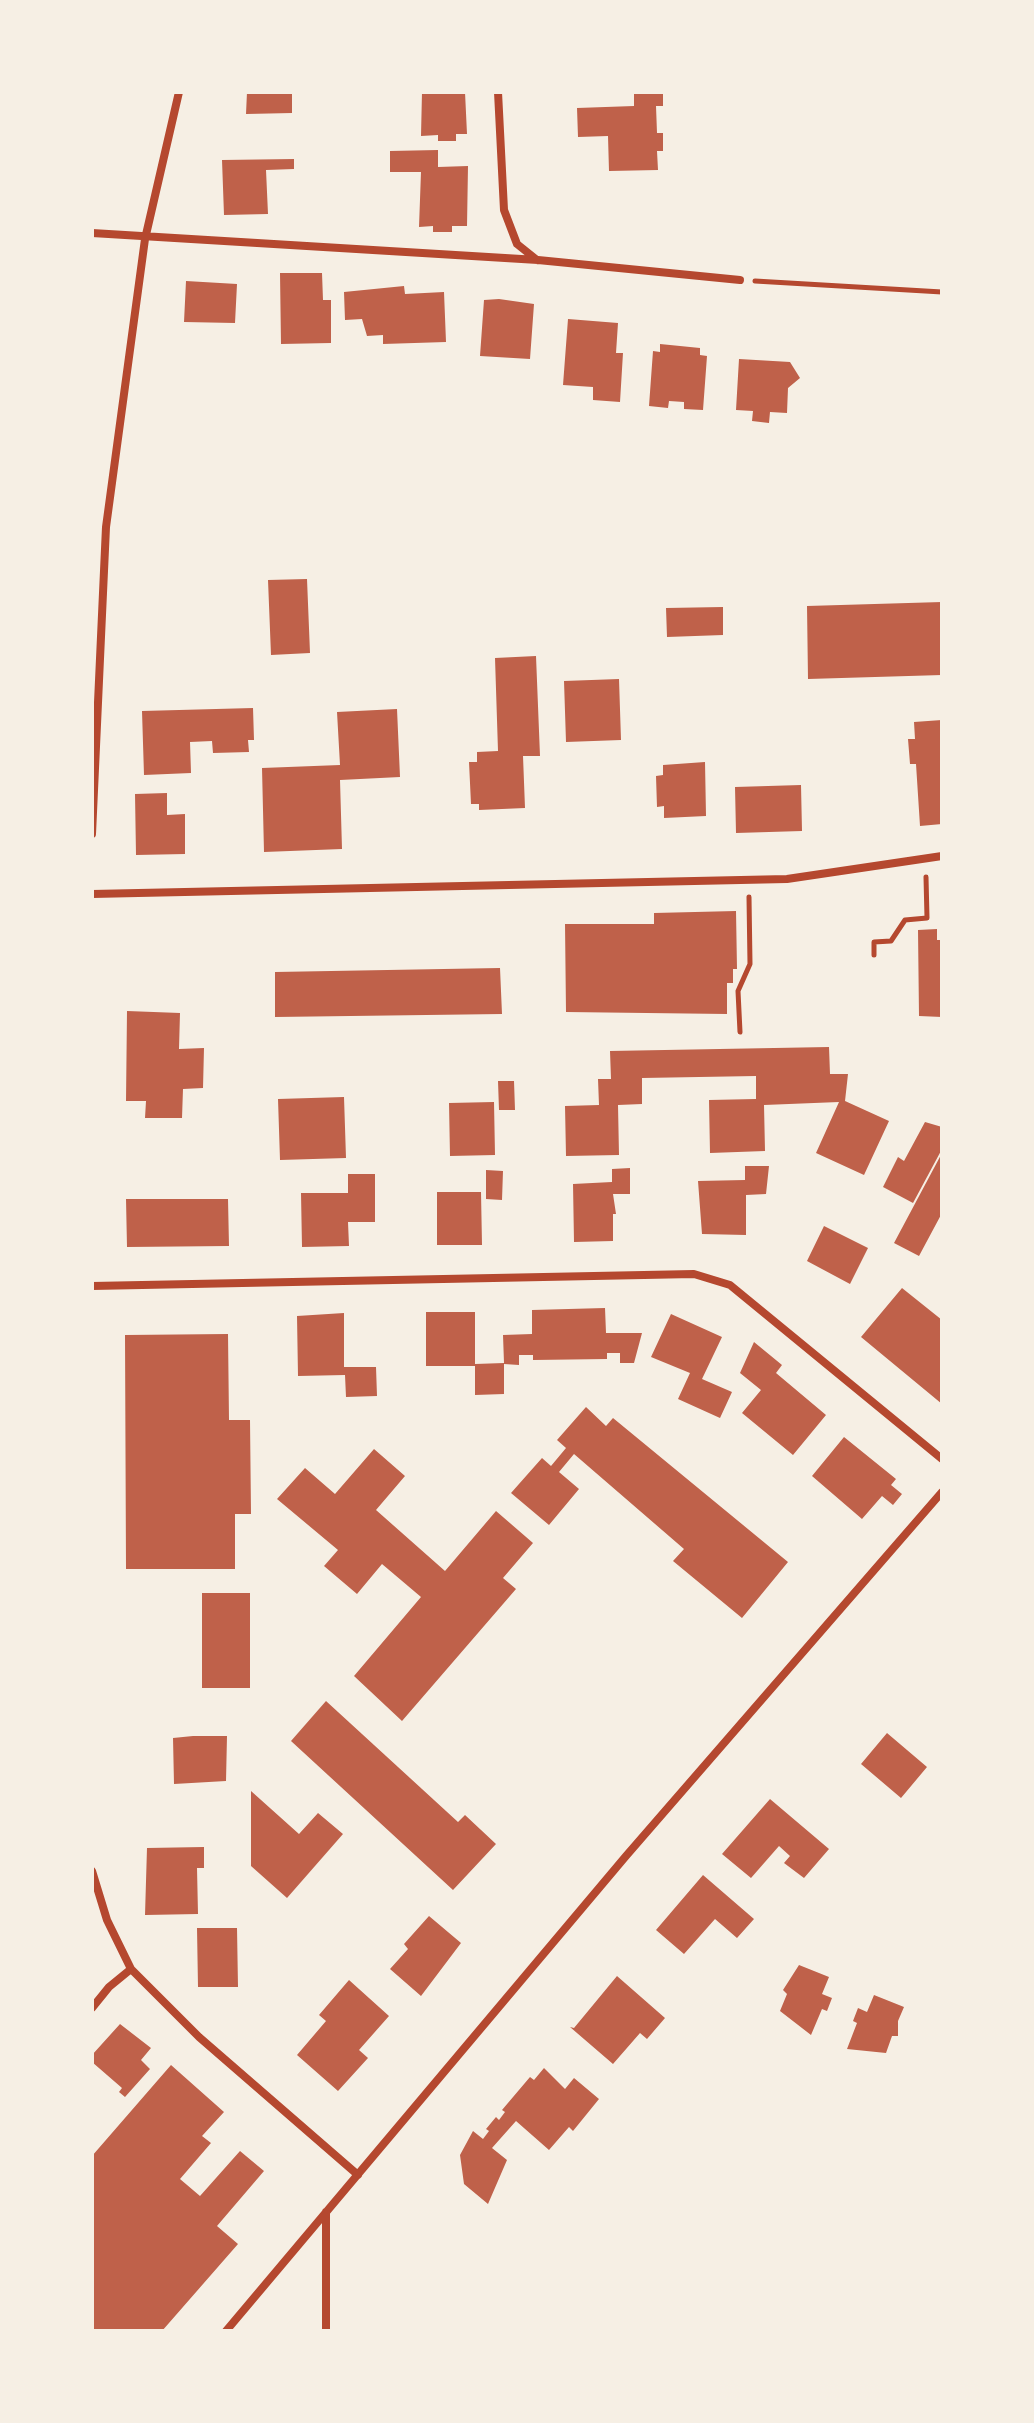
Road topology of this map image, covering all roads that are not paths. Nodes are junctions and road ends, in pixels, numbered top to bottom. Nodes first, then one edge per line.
1 (179, 92) edge
2 (498, 92) edge
3 (92, 233) edge
4 (145, 239) junction
5 (538, 260) junction
6 (740, 280) road end
7 (92, 834) edge
8 (942, 856) edge
9 (92, 894) edge
10 (92, 1286) edge
11 (942, 1459) edge
12 (942, 1492) edge
13 (92, 1871) edge
14 (131, 1969) junction
15 (92, 2008) edge
16 (358, 2175) junction
17 (326, 2212) junction
18 (226, 2331) edge
19 (326, 2331) edge

1 - 4 street
2 - 5 street
3 - 4 street
4 - 5 street
4 - 7 street
5 - 6 street
8 - 9 street
10 - 11 street
12 - 16 street
13 - 14 street
14 - 15 street
14 - 16 street
16 - 17 street
17 - 18 street
17 - 19 street

